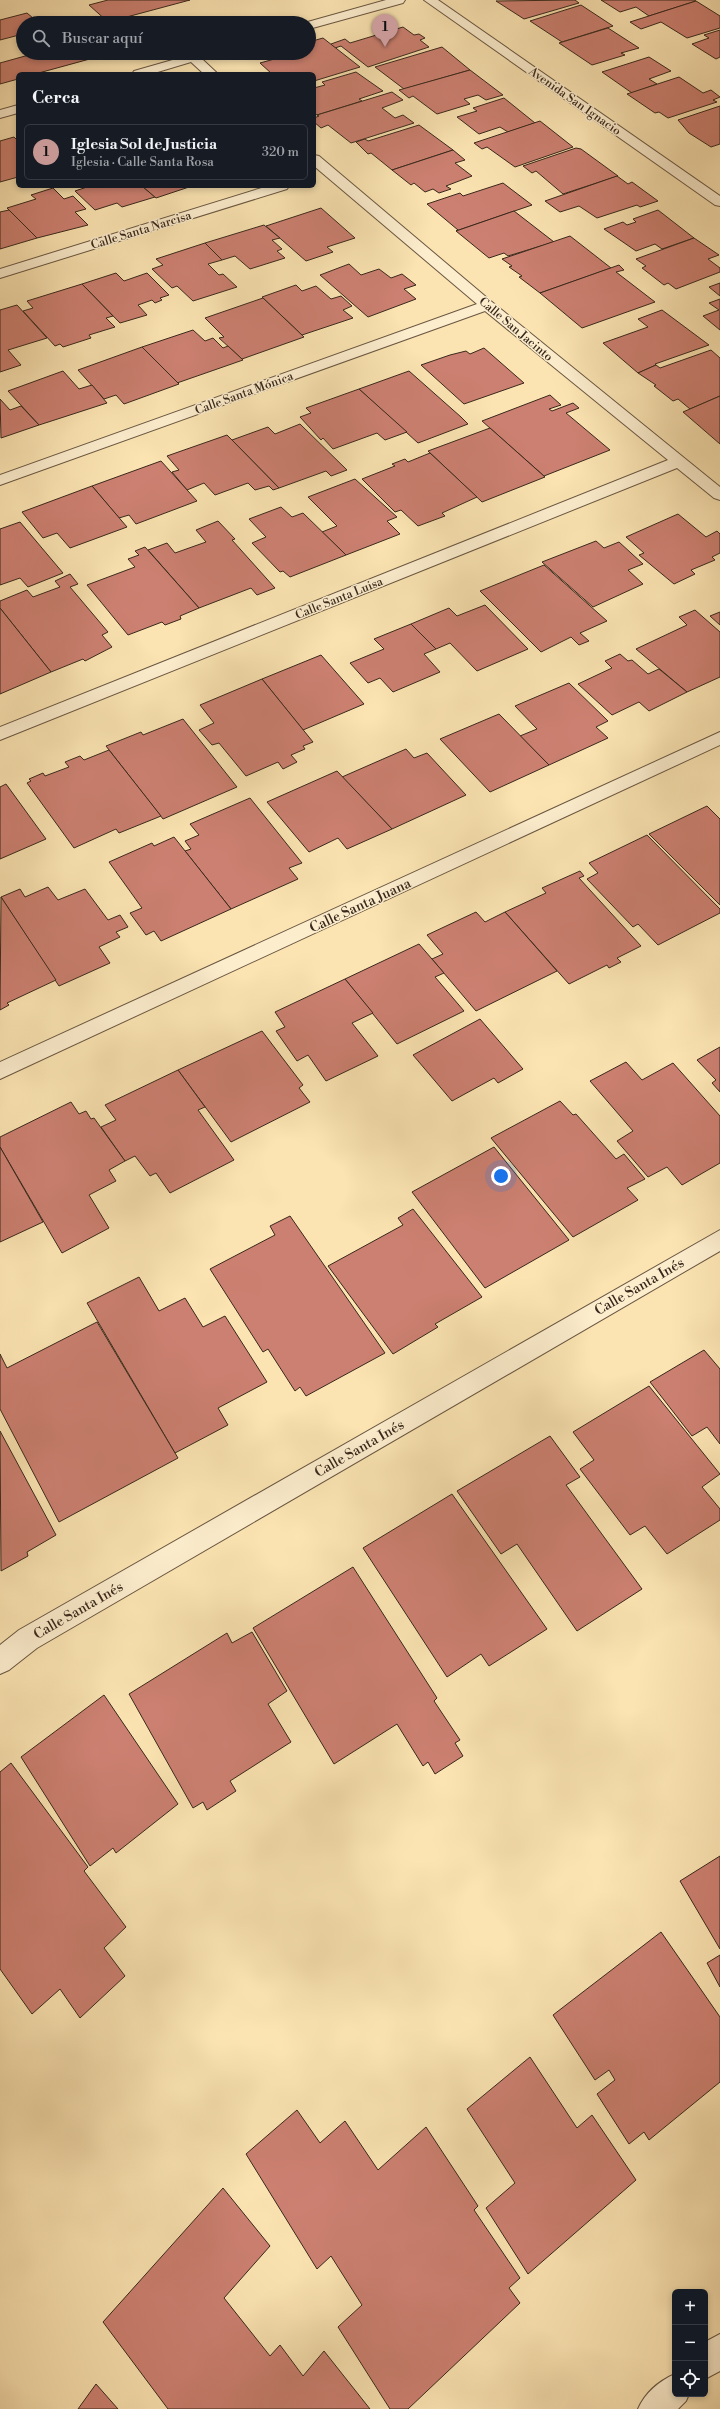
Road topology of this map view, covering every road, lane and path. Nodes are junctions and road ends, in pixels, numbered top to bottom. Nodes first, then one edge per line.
1 (398, 0) edge
2 (430, 0) edge
3 (316, 23) edge
4 (186, 60) edge
5 (195, 60) edge
6 (145, 72) edge
7 (210, 72) edge
8 (16, 110) edge
9 (0, 114) edge
10 (316, 161) edge
11 (329, 171) junction
12 (316, 175) edge
13 (276, 188) edge
14 (720, 202) edge
15 (0, 274) edge
16 (488, 305) junction
17 (678, 462) junction
18 (0, 480) edge
19 (720, 495) edge
20 (0, 734) edge
21 (720, 738) edge
22 (0, 1071) edge
23 (720, 1240) edge
24 (0, 1661) edge
25 (720, 2350) edge
26 (708, 2361) edge
27 (672, 2393) edge
28 (654, 2409) edge

1 - 3 street
2 - 14 street, Avenida San Ignacio
4 - 6 street
5 - 7 street
8 - 9 street
10 - 11 street, Calle San Jacinto
11 - 12 street
11 - 16 street, Calle San Jacinto
13 - 15 street, Calle Santa Narcisa
16 - 17 street, Calle San Jacinto
16 - 18 street, Calle Santa Mónica
17 - 19 street, Calle San Jacinto
17 - 20 street, Calle Santa Luisa
21 - 22 street, Calle Santa Juana
23 - 24 street, Calle Santa Inés
25 - 26 street
27 - 28 street

